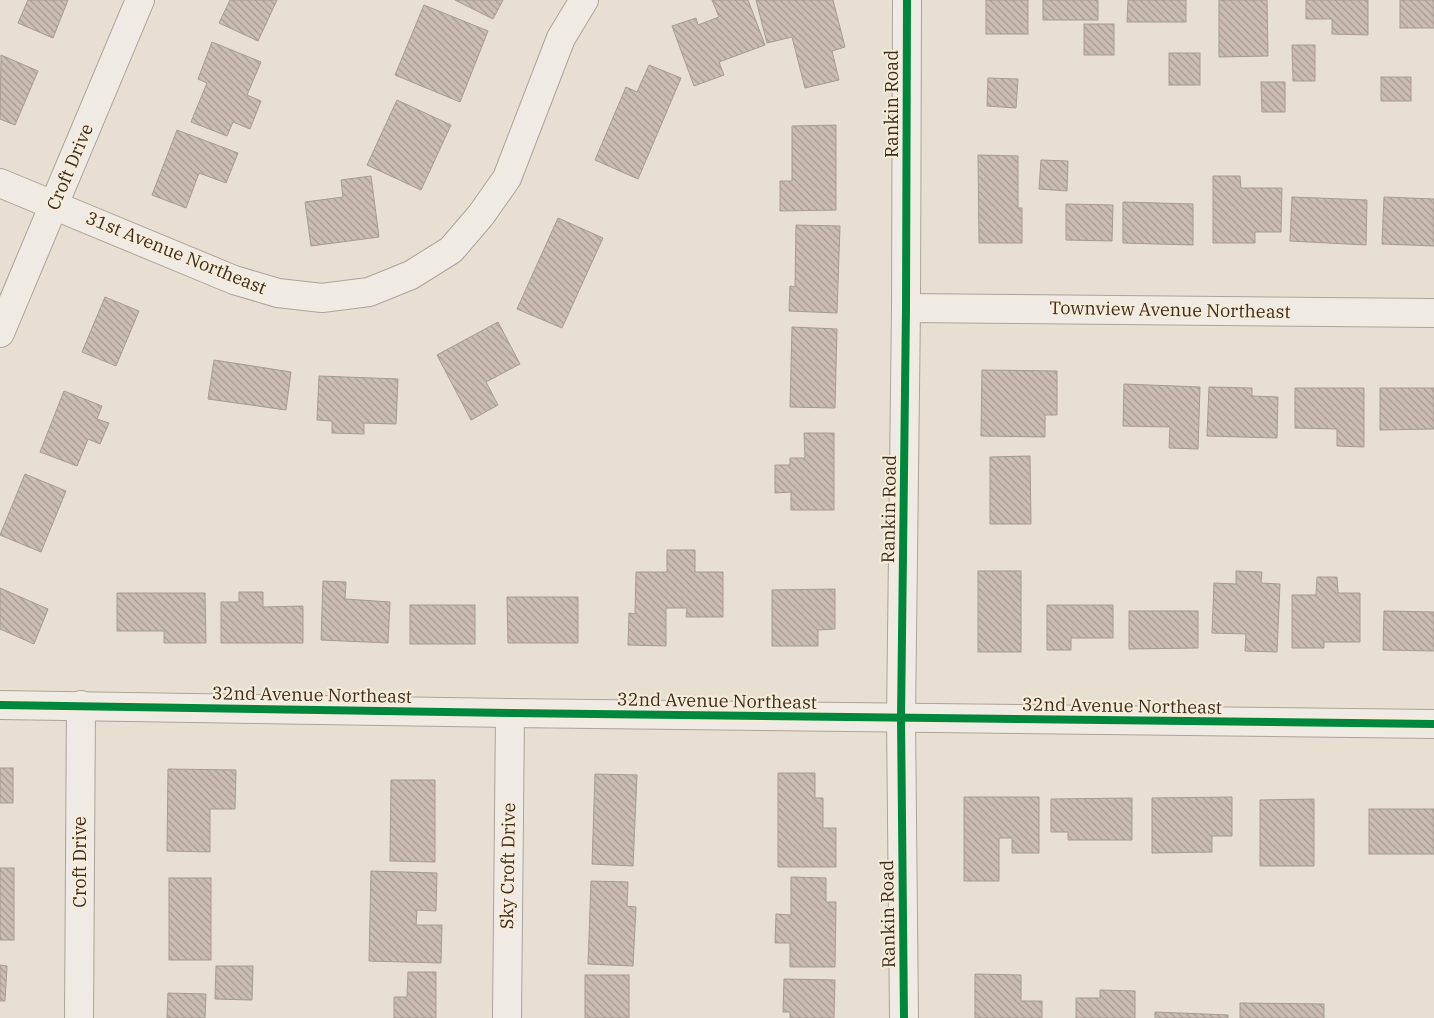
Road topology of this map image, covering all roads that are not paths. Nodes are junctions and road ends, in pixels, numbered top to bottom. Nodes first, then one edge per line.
1 (140, 0) edge
2 (584, 0) edge
3 (907, 0) edge
4 (0, 183) edge
5 (54, 204) junction
6 (906, 308) junction
7 (1434, 313) edge
8 (0, 333) edge
9 (0, 705) edge
10 (81, 706) junction
11 (510, 713) junction
12 (901, 718) junction
13 (1434, 724) edge
14 (79, 1018) edge
15 (507, 1018) edge
16 (904, 1018) edge

1 - 5 street, Croft Drive
2 - 5 street, 31st Avenue Northeast
3 - 6 street, Rankin Road
4 - 5 street, 31st Avenue Northeast
5 - 8 street, Croft Drive
6 - 7 street, Townview Avenue Northeast
6 - 12 street, Rankin Road
9 - 10 street, 32nd Avenue Northeast
10 - 11 street, 32nd Avenue Northeast
10 - 14 street, Croft Drive
11 - 12 street, 32nd Avenue Northeast
11 - 15 street, Sky Croft Drive
12 - 13 street, 32nd Avenue Northeast
12 - 16 street, Rankin Road

